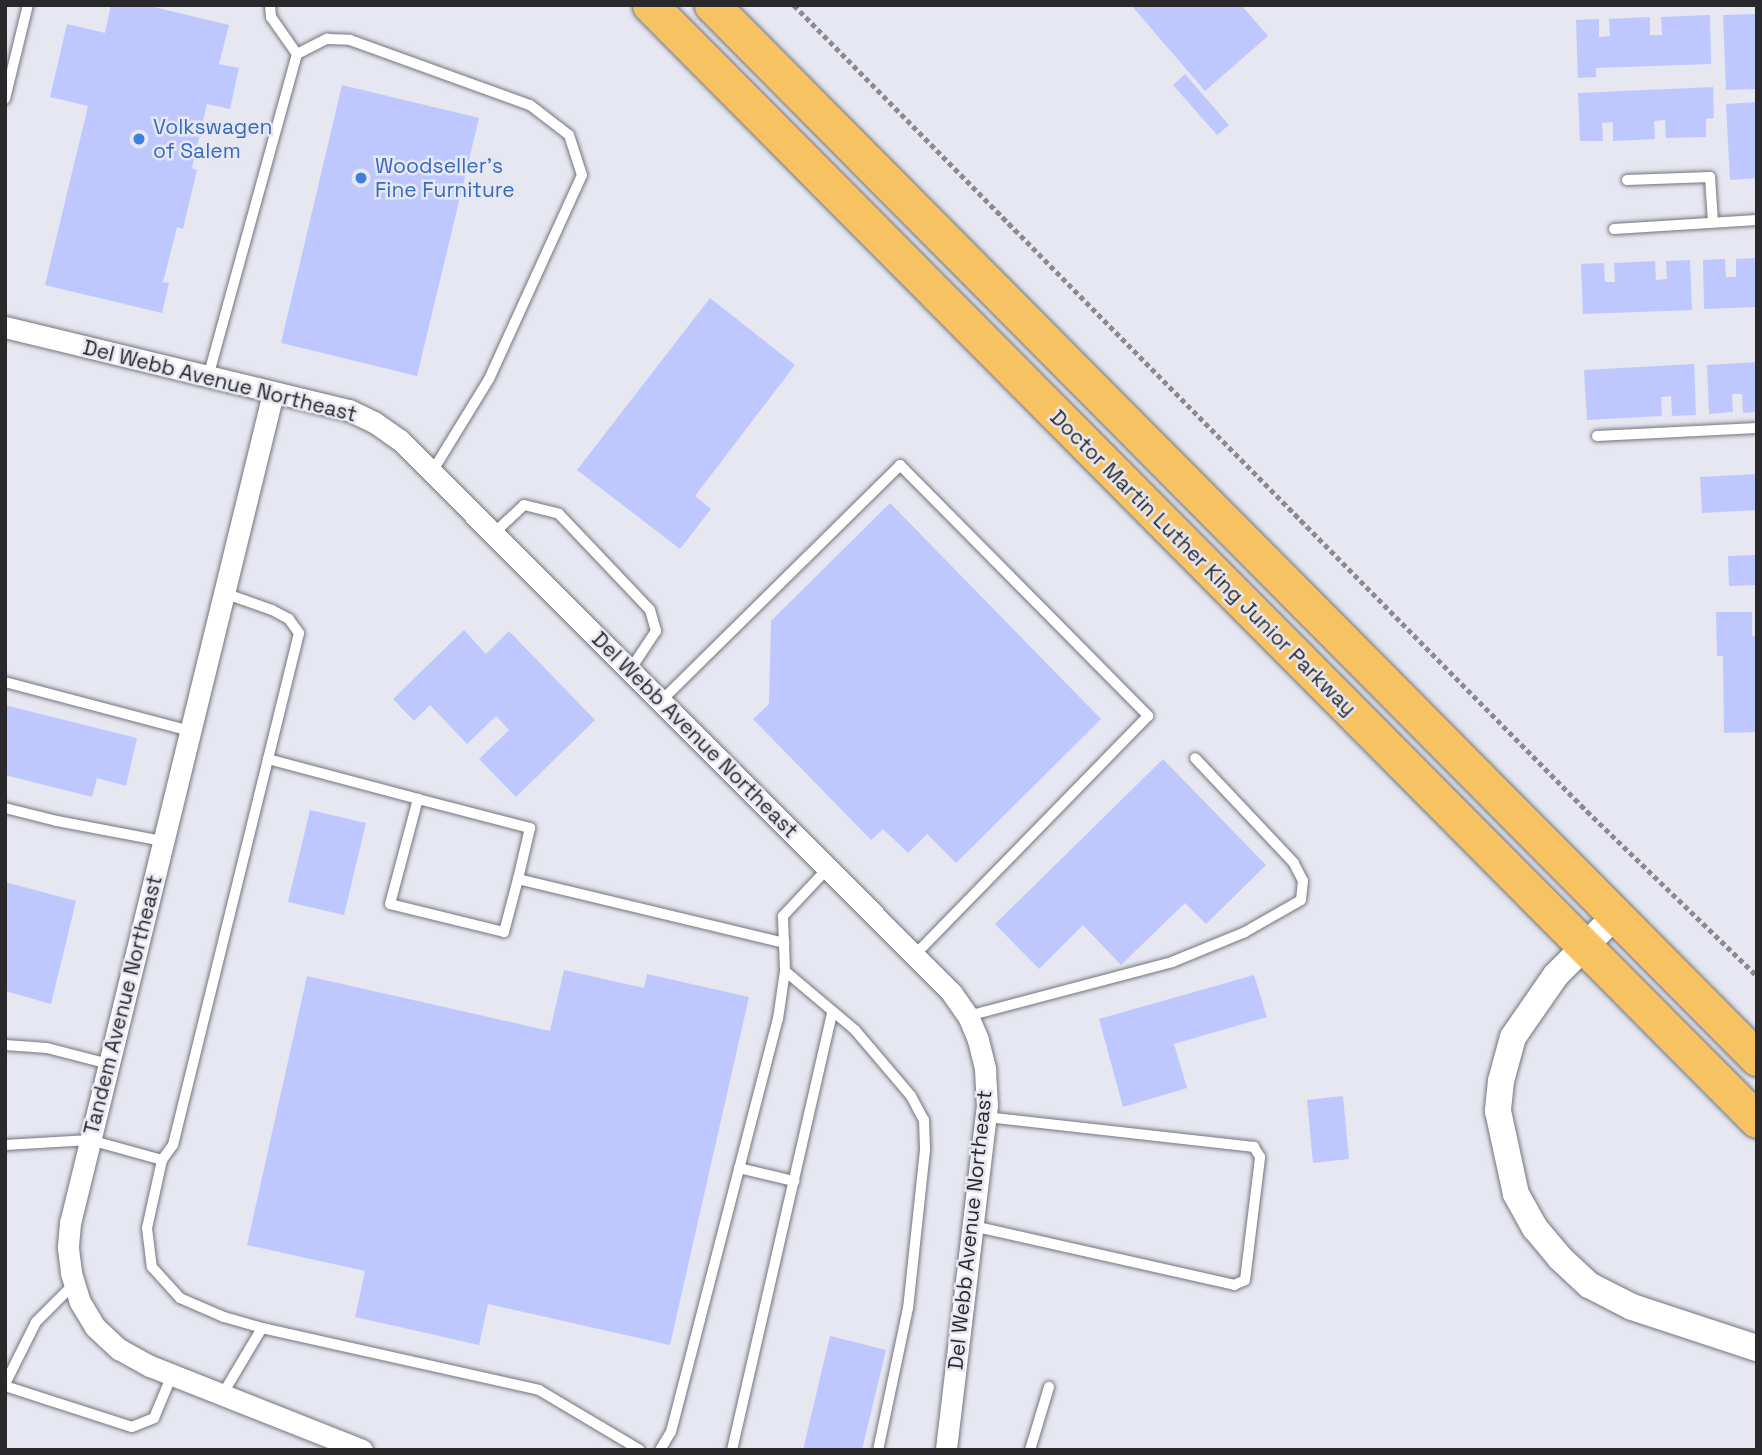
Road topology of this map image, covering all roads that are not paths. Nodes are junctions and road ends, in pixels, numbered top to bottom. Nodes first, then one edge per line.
1 (28, 5) edge
2 (270, 5) edge
3 (650, 5) edge
4 (712, 5) edge
5 (297, 54) junction
6 (5, 99) edge
7 (1627, 180) dead end
8 (1757, 220) edge
9 (1713, 222) junction
10 (1614, 229) dead end
11 (5, 327) edge
12 (208, 377) junction
13 (273, 393) junction
14 (1757, 428) edge
15 (1597, 436) dead end
16 (432, 471) junction
17 (494, 533) junction
18 (224, 593) junction
19 (630, 670) junction
20 (5, 682) edge
21 (661, 701) junction
22 (190, 731) junction
23 (1195, 758) dead end
24 (268, 759) junction
25 (418, 799) junction
26 (5, 808) edge
27 (163, 841) junction
28 (828, 868) junction
29 (518, 879) junction
30 (1616, 915) junction
31 (784, 943) junction
32 (1583, 947) junction
33 (915, 955) junction
34 (785, 971) junction
35 (832, 1013) junction
36 (968, 1016) junction
37 (5, 1045) edge
38 (1757, 1058) edge
39 (108, 1064) junction
40 (986, 1117) junction
41 (1757, 1121) edge
42 (90, 1140) junction
43 (5, 1145) edge
44 (162, 1160) junction
45 (739, 1168) junction
46 (794, 1181) junction
47 (973, 1226) junction
48 (74, 1284) junction
49 (262, 1328) junction
50 (1757, 1348) edge
51 (172, 1375) junction
52 (5, 1385) edge
53 (1049, 1387) dead end
54 (222, 1395) junction
55 (362, 1450) edge
56 (640, 1450) edge
57 (660, 1450) edge
58 (732, 1450) edge
59 (878, 1450) edge
60 (946, 1450) edge
61 (1030, 1450) edge

1 - 6 lane
2 - 5 lane
3 - 32 highway, Doctor Martin Luther King Junior Parkway
4 - 30 highway, Doctor Martin Luther King Junior Parkway
5 - 12 lane
5 - 16 lane
7 - 9 lane
8 - 9 lane
9 - 10 lane
11 - 12 street, Del Webb Avenue Northeast
12 - 13 street, Del Webb Avenue Northeast
13 - 16 street, Del Webb Avenue Northeast
13 - 18 street, Tandem Avenue Northeast
14 - 15 lane
16 - 17 street, Del Webb Avenue Northeast
17 - 19 street, Del Webb Avenue Northeast
17 - 19 lane
18 - 22 street, Tandem Avenue Northeast
18 - 24 lane
19 - 21 street, Del Webb Avenue Northeast
20 - 22 lane
21 - 28 street, Del Webb Avenue Northeast
21 - 33 lane
22 - 27 street, Tandem Avenue Northeast
23 - 36 lane
24 - 25 lane
24 - 44 lane
25 - 29 lane
25 - 29 lane
26 - 27 lane
27 - 39 street, Tandem Avenue Northeast
28 - 31 lane
28 - 33 street, Del Webb Avenue Northeast
29 - 31 lane
30 - 32 street
30 - 38 highway, Doctor Martin Luther King Junior Parkway
31 - 34 lane
32 - 41 highway, Doctor Martin Luther King Junior Parkway
32 - 50 street
33 - 36 street, Del Webb Avenue Northeast
34 - 35 lane
34 - 45 lane
35 - 46 lane
35 - 59 lane
36 - 40 street, Del Webb Avenue Northeast
37 - 39 lane
39 - 42 street, Tandem Avenue Northeast
40 - 47 street, Del Webb Avenue Northeast
40 - 47 lane
42 - 43 lane
42 - 44 lane
42 - 48 street, Tandem Avenue Northeast
44 - 49 lane
45 - 46 lane
45 - 57 lane
46 - 58 lane
47 - 60 street, Del Webb Avenue Northeast
48 - 51 street, Tandem Avenue Northeast
48 - 52 lane
49 - 54 lane
49 - 56 lane
51 - 52 lane
51 - 54 street, Tandem Avenue Northeast
53 - 61 lane
54 - 55 street, Tandem Avenue Northeast

